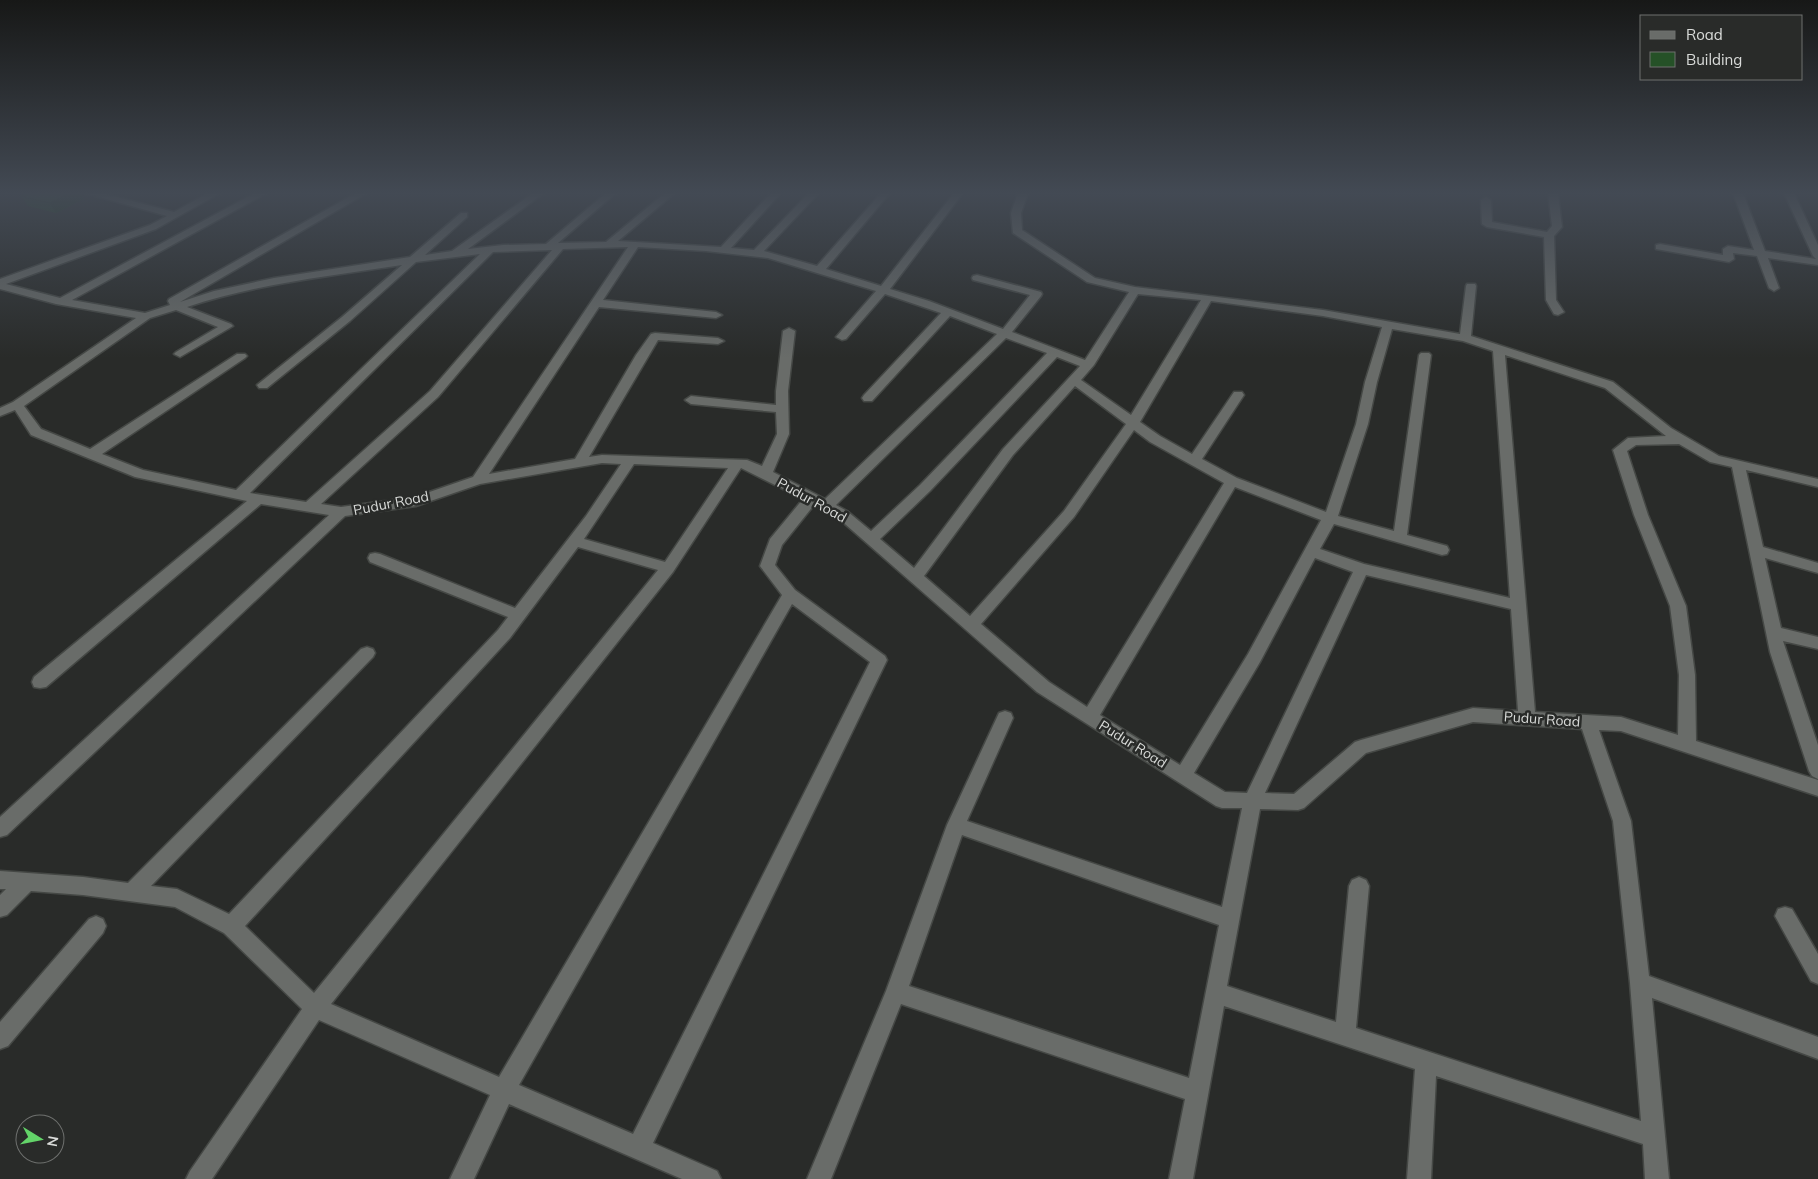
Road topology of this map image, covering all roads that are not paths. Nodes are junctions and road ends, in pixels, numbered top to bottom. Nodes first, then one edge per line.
1 (97, 248) edge
2 (161, 248) edge
3 (266, 248) edge
4 (427, 248) edge
5 (463, 248) edge
6 (512, 248) edge
7 (552, 248) edge
8 (632, 248) edge
9 (694, 248) edge
10 (762, 248) edge
11 (839, 248) edge
12 (915, 248) edge
13 (1043, 248) edge
14 (1549, 248) edge
15 (1666, 248) edge
16 (1728, 248) edge
17 (1728, 248) edge
18 (1758, 248) edge
19 (491, 249) junction
20 (723, 250) joint
21 (455, 254) junction
22 (756, 254) junction
23 (1760, 254) junction
24 (415, 259) junction
25 (1818, 262) edge
26 (819, 271) junction
27 (976, 278) dead end
28 (0, 284) edge
29 (1471, 286) dead end
30 (1774, 288) dead end
31 (883, 290) junction
32 (1135, 290) junction
33 (1208, 298) junction
34 (61, 302) junction
35 (595, 303) junction
36 (175, 306) junction
37 (948, 312) junction
38 (1558, 312) dead end
39 (716, 315) dead end
40 (146, 316) junction
41 (1388, 324) junction
42 (789, 331) dead end
43 (1005, 333) junction
44 (842, 337) dead end
45 (1465, 338) junction
46 (718, 341) dead end
47 (1499, 349) junction
48 (1055, 352) junction
49 (180, 354) dead end
50 (1425, 355) dead end
51 (241, 356) dead end
52 (1088, 365) junction
53 (1074, 380) junction
54 (263, 385) dead end
55 (1238, 395) dead end
56 (868, 398) dead end
57 (691, 400) dead end
58 (17, 405) junction
59 (782, 409) junction
60 (0, 412) edge
61 (1132, 424) junction
62 (1682, 440) junction
63 (92, 454) junction
64 (630, 460) junction
65 (1194, 461) junction
66 (579, 463) junction
67 (737, 464) junction
68 (1738, 465) junction
69 (765, 474) junction
70 (478, 480) junction
71 (1232, 481) junction
72 (1818, 483) edge
73 (239, 495) junction
74 (812, 498) junction
75 (258, 499) junction
76 (826, 506) junction
77 (309, 507) junction
78 (341, 512) junction
79 (1329, 518) junction
80 (1400, 538) junction
81 (871, 539) junction
82 (574, 541) junction
83 (1442, 550) dead end
84 (1756, 550) junction
85 (1312, 551) junction
86 (375, 558) dead end
87 (668, 568) junction
88 (1818, 568) edge
89 (1362, 569) junction
90 (915, 577) junction
91 (790, 594) junction
92 (1518, 605) junction
93 (518, 615) junction
94 (971, 625) junction
95 (1773, 632) junction
96 (1818, 643) edge
97 (367, 652) dead end
98 (40, 682) dead end
99 (1090, 717) junction
100 (1005, 718) dead end
101 (1526, 718) junction
102 (1588, 722) junction
103 (1687, 746) junction
104 (1818, 772) edge
105 (1183, 776) junction
106 (1818, 788) edge
107 (1252, 801) junction
108 (956, 825) junction
109 (0, 829) edge
110 (0, 880) edge
111 (27, 882) junction
112 (1359, 886) dead end
113 (132, 892) junction
114 (0, 908) edge
115 (1785, 916) dead end
116 (1230, 919) junction
117 (96, 926) dead end
118 (231, 926) junction
119 (1818, 974) edge
120 (1640, 983) junction
121 (896, 992) junction
122 (1216, 993) junction
123 (315, 1008) junction
124 (1345, 1035) junction
125 (0, 1038) edge
126 (1818, 1048) edge
127 (1426, 1061) junction
128 (504, 1090) junction
129 (1197, 1092) junction
130 (1653, 1136) junction
131 (638, 1148) junction
132 (198, 1179) edge
133 (462, 1179) edge
134 (709, 1179) edge
135 (819, 1179) edge
136 (1181, 1179) edge
137 (1419, 1179) edge
138 (1657, 1179) edge

1 - 28 street
2 - 34 street
3 - 40 street
4 - 24 street
5 - 21 street
6 - 19 street
7 - 77 street
8 - 35 street
9 - 20 street
10 - 22 street
11 - 26 street
12 - 31 street
13 - 32 street
14 - 38 street
15 - 16 street
17 - 23 street
18 - 23 street
19 - 21 street
19 - 73 street
20 - 22 street
21 - 24 street
22 - 26 street
23 - 25 street
23 - 30 street
24 - 36 street
24 - 54 street
26 - 31 street
27 - 43 street
28 - 34 street
29 - 45 street
31 - 37 street
31 - 44 street
32 - 33 street
32 - 52 street
33 - 41 street
33 - 61 street
34 - 40 street
35 - 39 street
35 - 70 street
36 - 40 street
36 - 49 street
37 - 43 street
37 - 56 street
40 - 58 street
41 - 45 street
41 - 79 street
42 - 59 street
43 - 48 street
43 - 76 street
45 - 47 street
46 - 66 street
47 - 62 street
47 - 92 street
48 - 52 street
48 - 81 street
50 - 80 street
51 - 63 street
52 - 53 street
53 - 61 street
53 - 90 street
55 - 65 street
57 - 59 street
58 - 60 street
58 - 63 street, Pudur Road
59 - 69 street
61 - 65 street
61 - 94 street
62 - 68 street
62 - 103 street
63 - 73 street, Pudur Road
64 - 66 street, Pudur Road
64 - 67 street, Pudur Road
64 - 82 street
65 - 71 street
66 - 70 street, Pudur Road
67 - 69 street, Pudur Road
67 - 87 street
68 - 72 street
68 - 84 street
69 - 74 street, Pudur Road
70 - 78 street, Pudur Road
71 - 79 street
71 - 99 street
73 - 75 street, Pudur Road
74 - 76 street, Pudur Road
74 - 91 street
75 - 77 street, Pudur Road
75 - 98 street
76 - 81 street, Pudur Road
77 - 78 street, Pudur Road
78 - 109 street
79 - 80 street
79 - 85 street
80 - 83 street
81 - 90 street, Pudur Road
82 - 87 street
82 - 93 street
84 - 88 street
84 - 95 street
85 - 89 street
85 - 105 street
86 - 93 street
87 - 123 street
89 - 92 street
89 - 107 street
90 - 94 street, Pudur Road
91 - 128 street
91 - 131 street
92 - 101 street
93 - 118 street
94 - 99 street, Pudur Road
95 - 96 street
95 - 104 street
97 - 113 street
99 - 105 street, Pudur Road
100 - 108 street
101 - 102 street, Pudur Road
101 - 107 street, Pudur Road
102 - 103 street, Pudur Road
102 - 120 street
103 - 106 street, Pudur Road
105 - 107 street, Pudur Road
107 - 116 street
108 - 116 street
108 - 121 street
110 - 111 street
111 - 113 street
111 - 114 street
112 - 124 street
113 - 118 street
115 - 119 street
116 - 122 street
117 - 125 street
118 - 123 street
120 - 126 street
120 - 130 street
121 - 129 street
121 - 135 street
122 - 124 street
122 - 129 street
123 - 128 street
123 - 132 street
124 - 127 street
127 - 130 street
127 - 137 street
128 - 131 street
128 - 133 street
129 - 136 street
130 - 138 street
131 - 134 street

